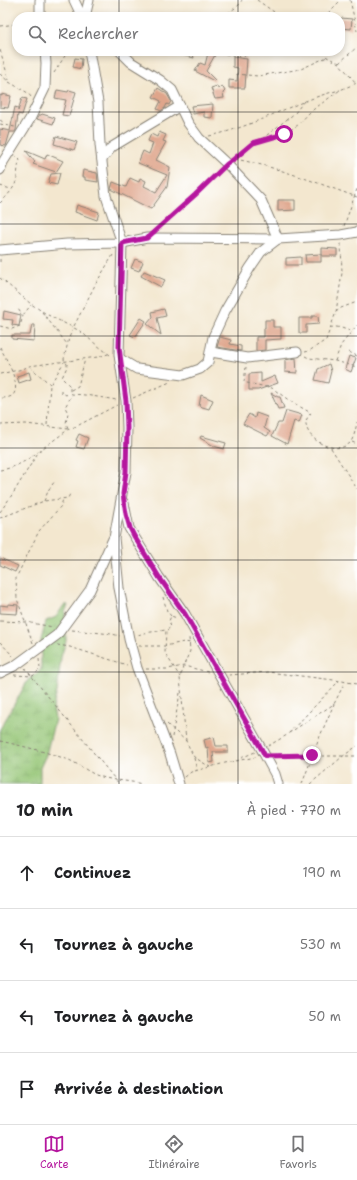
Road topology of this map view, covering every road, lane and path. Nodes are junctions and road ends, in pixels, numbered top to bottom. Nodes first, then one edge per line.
1 (40, 0) edge
2 (74, 0) edge
3 (88, 0) edge
4 (242, 0) edge
5 (257, 0) edge
6 (341, 0) edge
7 (350, 0) edge
8 (40, 12) edge
9 (80, 12) edge
10 (86, 12) edge
11 (230, 12) edge
12 (274, 12) edge
13 (329, 12) edge
14 (12, 25) edge
15 (0, 26) edge
16 (357, 31) edge
17 (357, 47) edge
18 (0, 50) edge
19 (45, 56) edge
20 (65, 56) edge
21 (90, 56) edge
22 (125, 56) edge
23 (327, 57) joint
24 (339, 64) junction
25 (0, 74) edge
26 (236, 74) dead end
27 (52, 76) dead end
28 (9, 82) junction
29 (356, 83) edge
30 (340, 90) junction
31 (304, 101) junction
32 (37, 103) junction
33 (180, 106) junction
34 (0, 120) edge
35 (0, 124) edge
36 (6, 124) junction
37 (24, 128) junction
38 (199, 138) junction
39 (260, 140) junction
40 (10, 151) junction
41 (102, 159) junction
42 (231, 161) junction
43 (0, 170) edge
44 (0, 186) edge
45 (357, 189) edge
46 (12, 190) junction
47 (355, 196) junction
48 (357, 197) edge
49 (0, 203) edge
50 (357, 232) edge
51 (341, 235) junction
52 (147, 238) junction
53 (278, 239) junction
54 (122, 243) junction
55 (0, 250) edge
56 (113, 255) dead end
57 (0, 259) edge
58 (0, 264) edge
59 (0, 278) edge
60 (357, 302) edge
61 (31, 304) junction
62 (18, 309) dead end
63 (41, 311) junction
64 (336, 312) junction
65 (23, 316) junction
66 (357, 325) edge
67 (0, 326) edge
68 (73, 328) junction
69 (330, 328) junction
70 (351, 332) junction
71 (68, 344) junction
72 (0, 347) edge
73 (211, 352) junction
74 (297, 352) junction
75 (349, 352) dead end
76 (108, 354) junction
77 (357, 356) edge
78 (85, 358) junction
79 (247, 358) junction
80 (120, 359) junction
81 (335, 361) junction
82 (64, 362) junction
83 (29, 366) junction
84 (357, 367) edge
85 (12, 372) junction
86 (0, 374) edge
87 (171, 382) dead end
88 (50, 385) junction
89 (60, 390) dead end
90 (71, 390) junction
91 (70, 393) junction
92 (72, 394) junction
93 (0, 398) edge
94 (126, 401) junction
95 (357, 422) edge
96 (0, 425) edge
97 (47, 426) junction
98 (68, 429) junction
99 (351, 442) junction
100 (357, 444) edge
101 (330, 447) junction
102 (38, 451) junction
103 (0, 470) edge
104 (55, 482) dead end
105 (357, 489) edge
106 (70, 494) dead end
107 (123, 494) junction
108 (63, 499) junction
109 (44, 501) junction
110 (0, 512) edge
111 (0, 518) edge
112 (114, 538) junction
113 (185, 614) junction
114 (0, 621) edge
115 (26, 622) junction
116 (192, 626) junction
117 (62, 628) junction
118 (166, 630) junction
119 (129, 639) junction
120 (0, 642) edge
121 (189, 642) junction
122 (201, 643) junction
123 (52, 646) dead end
124 (165, 646) junction
125 (36, 651) junction
126 (19, 662) junction
127 (182, 667) junction
128 (137, 668) junction
129 (174, 668) junction
130 (0, 673) edge
131 (219, 674) junction
132 (13, 675) dead end
133 (32, 676) junction
134 (180, 678) junction
135 (339, 680) junction
136 (345, 681) junction
137 (357, 684) edge
138 (180, 691) junction
139 (334, 704) junction
140 (163, 719) dead end
141 (173, 730) junction
142 (287, 735) junction
143 (172, 738) dead end
144 (0, 741) edge
145 (186, 741) junction
146 (357, 746) edge
147 (264, 753) junction
148 (312, 755) junction
149 (357, 756) edge
150 (194, 757) junction
151 (342, 757) junction
152 (239, 759) junction
153 (210, 767) junction
154 (197, 771) junction
155 (116, 781) junction
156 (179, 783) edge
157 (119, 784) edge
158 (142, 784) edge
159 (278, 784) edge
160 (302, 784) edge
161 (310, 784) edge

1 - 8 street
2 - 9 street
3 - 10 street
4 - 11 path
5 - 12 path
6 - 13 path
7 - 16 path
14 - 15 path
17 - 24 path
18 - 28 path
19 - 32 street
20 - 27 path
21 - 41 street
22 - 33 street
23 - 24 path
23 - 26 path
24 - 29 path
25 - 28 path
28 - 32 path
29 - 30 path
30 - 31 path
30 - 39 path
31 - 38 path
31 - 39 path
32 - 37 street
33 - 38 street
33 - 41 street
34 - 36 path
35 - 36 path
36 - 37 path
37 - 40 street
38 - 42 street
39 - 42 path
40 - 43 street
40 - 46 path
41 - 54 street
42 - 47 path
42 - 52 path
42 - 53 street
44 - 46 path
45 - 47 path
46 - 49 path
47 - 48 path
47 - 51 path
50 - 51 street
51 - 53 street
51 - 64 path
52 - 53 street
52 - 54 street
53 - 73 street
54 - 55 street
54 - 80 street
56 - 68 path
57 - 58 path
59 - 61 path
60 - 64 path
61 - 63 path
61 - 65 path
62 - 65 path
63 - 68 path
63 - 71 path
64 - 69 path
65 - 67 path
66 - 70 path
68 - 71 path
68 - 76 path
69 - 70 path
69 - 74 path
70 - 81 path
71 - 82 path
72 - 85 path
73 - 79 street
73 - 80 street
74 - 79 street
74 - 81 path
75 - 77 path
76 - 78 path
76 - 80 path
78 - 82 path
78 - 90 path
79 - 101 path
80 - 94 street
81 - 84 path
82 - 83 path
82 - 88 path
82 - 90 path
83 - 85 path
83 - 88 path
85 - 86 path
85 - 93 path
87 - 94 path
88 - 97 path
89 - 91 path
90 - 91 path
91 - 92 path
92 - 94 path
92 - 98 path
94 - 98 path
94 - 107 street
95 - 99 path
96 - 97 path
97 - 98 path
98 - 102 path
99 - 100 path
99 - 101 path
101 - 105 path
102 - 103 path
102 - 110 path
104 - 109 path
106 - 108 path
107 - 112 street
107 - 113 street
108 - 109 path
108 - 115 path
109 - 111 path
112 - 117 street
112 - 119 street
113 - 116 street
113 - 118 path
114 - 115 path
115 - 117 path
115 - 125 path
116 - 121 path
116 - 122 street
117 - 119 path
117 - 125 street
118 - 119 path
118 - 124 path
119 - 124 path
119 - 128 street
120 - 126 path
121 - 122 path
121 - 124 path
121 - 127 path
122 - 131 street
123 - 128 path
124 - 129 path
125 - 126 street
125 - 133 path
126 - 130 street
126 - 133 path
127 - 129 path
127 - 131 path
127 - 134 path
128 - 129 path
128 - 156 street
129 - 134 path
131 - 135 path
131 - 147 street
132 - 133 path
133 - 155 path
134 - 138 path
135 - 136 path
135 - 142 path
136 - 137 path
136 - 139 path
138 - 141 path
138 - 145 path
139 - 142 path
139 - 148 path
140 - 141 path
141 - 143 path
141 - 145 path
142 - 147 path
144 - 155 path
145 - 150 path
146 - 151 path
147 - 148 path
147 - 152 path
147 - 152 path
147 - 159 street
148 - 151 path
148 - 160 path
149 - 151 path
150 - 153 path
150 - 154 path
151 - 161 path
152 - 153 path
153 - 154 path
154 - 156 path
155 - 157 path
155 - 158 path

